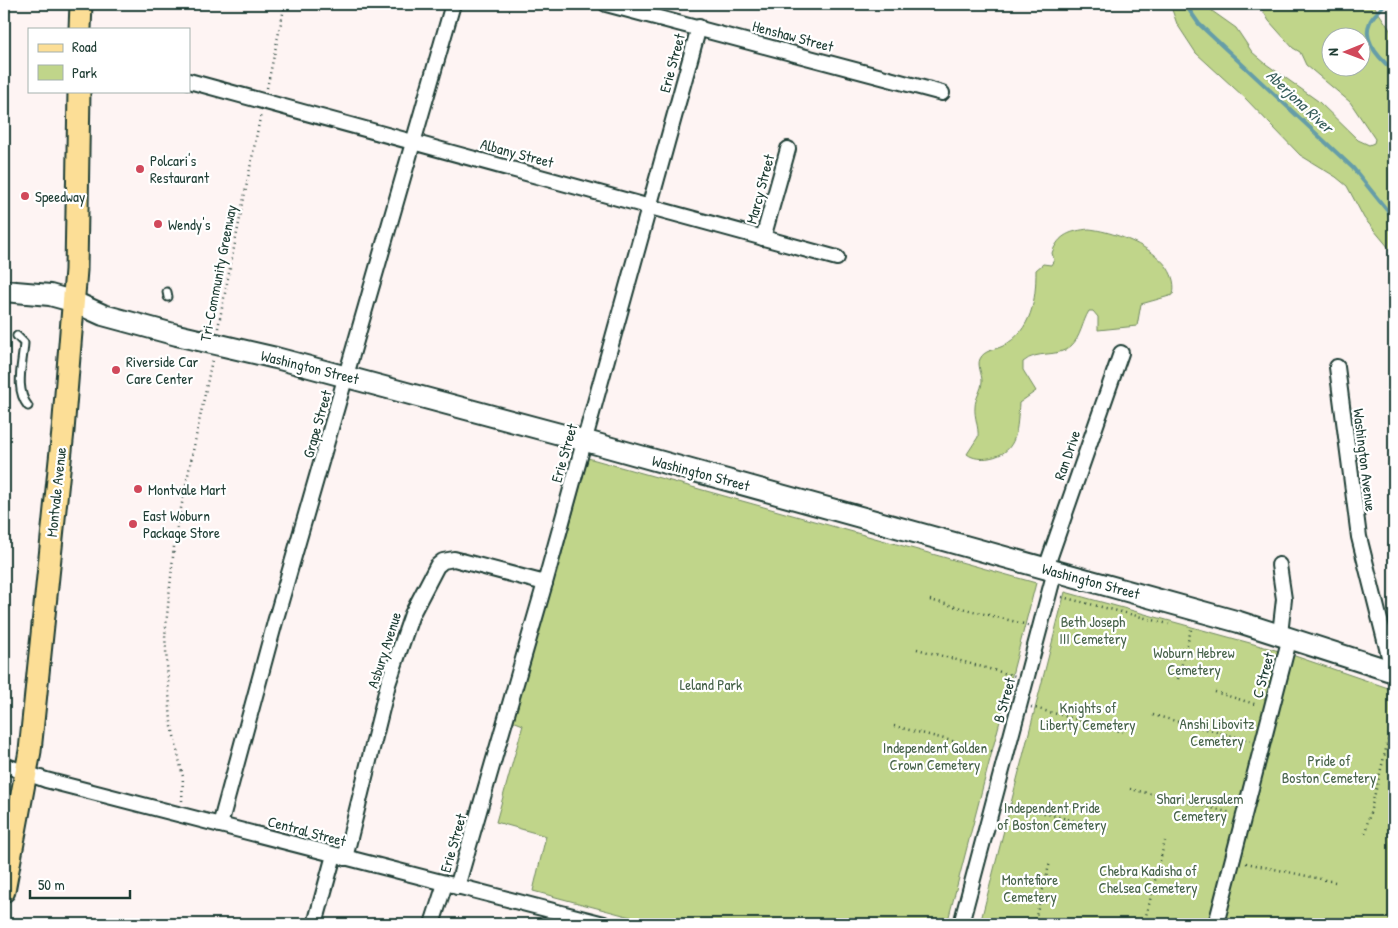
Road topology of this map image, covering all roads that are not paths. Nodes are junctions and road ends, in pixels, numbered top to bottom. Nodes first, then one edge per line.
1 (81, 4) edge
2 (453, 4) edge
3 (606, 4) edge
4 (698, 27) junction
5 (80, 28) edge
6 (190, 81) edge
7 (79, 92) edge
8 (942, 93) dead end
9 (413, 142) junction
10 (788, 149) dead end
11 (649, 207) junction
12 (763, 238) junction
13 (837, 258) dead end
14 (4, 291) edge
15 (72, 301) junction
16 (17, 336) dead end
17 (1120, 354) dead end
18 (1337, 368) dead end
19 (348, 376) junction
20 (28, 406) dead end
21 (584, 440) junction
22 (1279, 565) dead end
23 (1051, 570) junction
24 (545, 583) junction
25 (1285, 636) junction
26 (1394, 672) edge
27 (4, 766) edge
28 (25, 773) junction
29 (220, 825) junction
30 (340, 857) junction
31 (451, 885) junction
32 (4, 891) edge
33 (315, 924) edge
34 (432, 924) edge
35 (604, 924) edge
36 (961, 924) edge
37 (1216, 924) edge

1 - 5 main road
2 - 9 street, Grape Street
3 - 4 street, Henshaw Street
4 - 8 street, Henshaw Street
4 - 11 street, Erie Street
6 - 9 street, Albany Street
7 - 15 main road, Montvale Avenue
9 - 11 street, Albany Street
9 - 19 street, Grape Street
10 - 12 street, Marcy Street
11 - 12 street, Albany Street
11 - 21 street, Erie Street
12 - 13 street, Albany Street
14 - 15 main road, Washington Street
15 - 19 main road, Washington Street
15 - 28 main road, Montvale Avenue
16 - 20 lane
17 - 23 street, Ran Drive
18 - 26 street, Washington Avenue
19 - 21 main road, Washington Street
19 - 29 street, Grape Street
21 - 23 main road, Washington Street
21 - 24 street, Erie Street
22 - 25 street, C Street
23 - 25 main road, Washington Street
23 - 36 street, B Street
24 - 30 street, Asbury Avenue
24 - 31 street, Erie Street
25 - 26 main road, Washington Street
25 - 37 street, C Street
27 - 28 street, Central Street
28 - 29 street, Central Street
28 - 32 main road, Montvale Avenue
29 - 30 street, Central Street
30 - 31 street, Central Street
30 - 33 street, Asbury Avenue
31 - 34 street, Erie Street
31 - 35 street, Central Street

